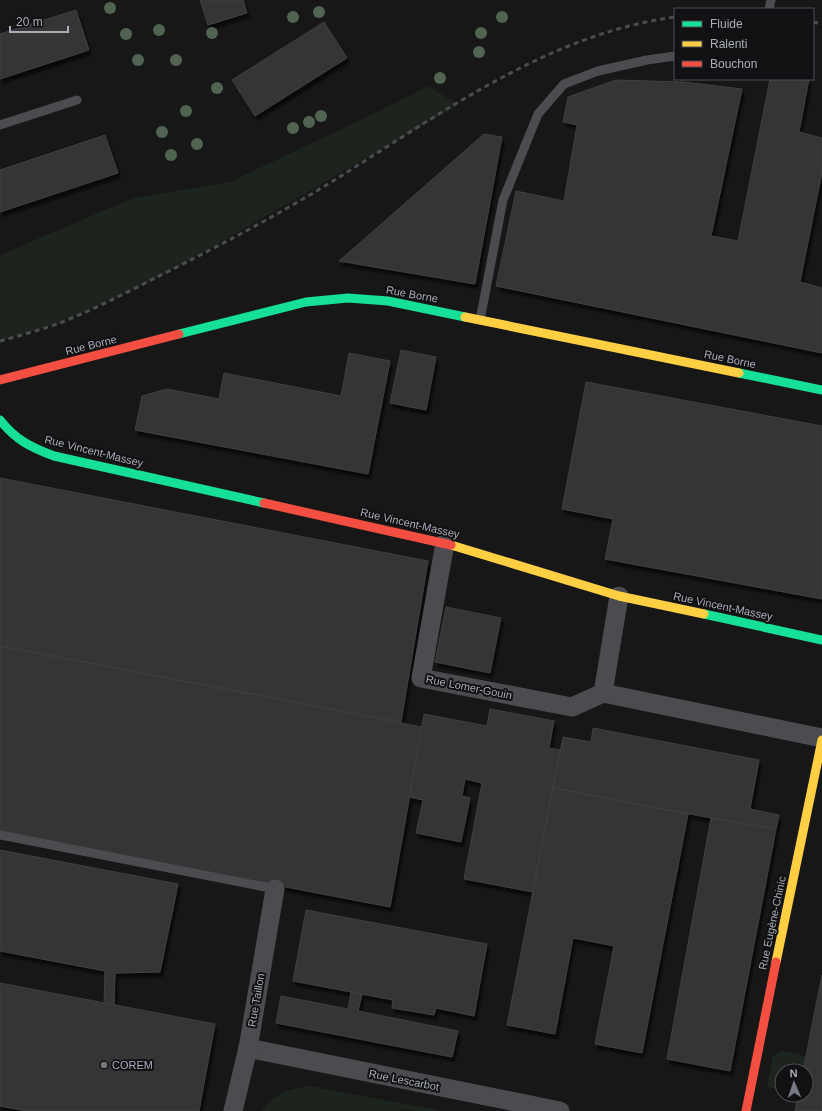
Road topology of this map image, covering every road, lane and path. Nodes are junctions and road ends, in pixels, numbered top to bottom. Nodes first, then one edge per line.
1 (674, 56) edge
2 (77, 100) dead end
3 (0, 125) edge
4 (480, 320) junction
5 (0, 380) edge
6 (822, 390) edge
7 (0, 420) edge
8 (445, 543) junction
9 (619, 596) junction
10 (822, 640) edge
11 (603, 693) junction
12 (822, 739) edge
13 (0, 835) edge
14 (275, 889) joint
15 (248, 1048) junction
16 (233, 1111) edge
17 (560, 1111) edge
18 (746, 1111) edge

1 - 4 lane
2 - 3 lane
4 - 5 street, Rue Borne
4 - 6 street, Rue Borne
7 - 8 street, Rue Vincent-Massey
8 - 9 street, Rue Vincent-Massey
8 - 11 street, Rue Lomer-Gouin
9 - 10 street, Rue Vincent-Massey
9 - 11 street
11 - 12 street
12 - 18 street, Rue Eugène-Chinic
13 - 14 lane
14 - 15 street, Rue Taillon
15 - 16 street, Rue Taillon
15 - 17 street, Rue Lescarbot

